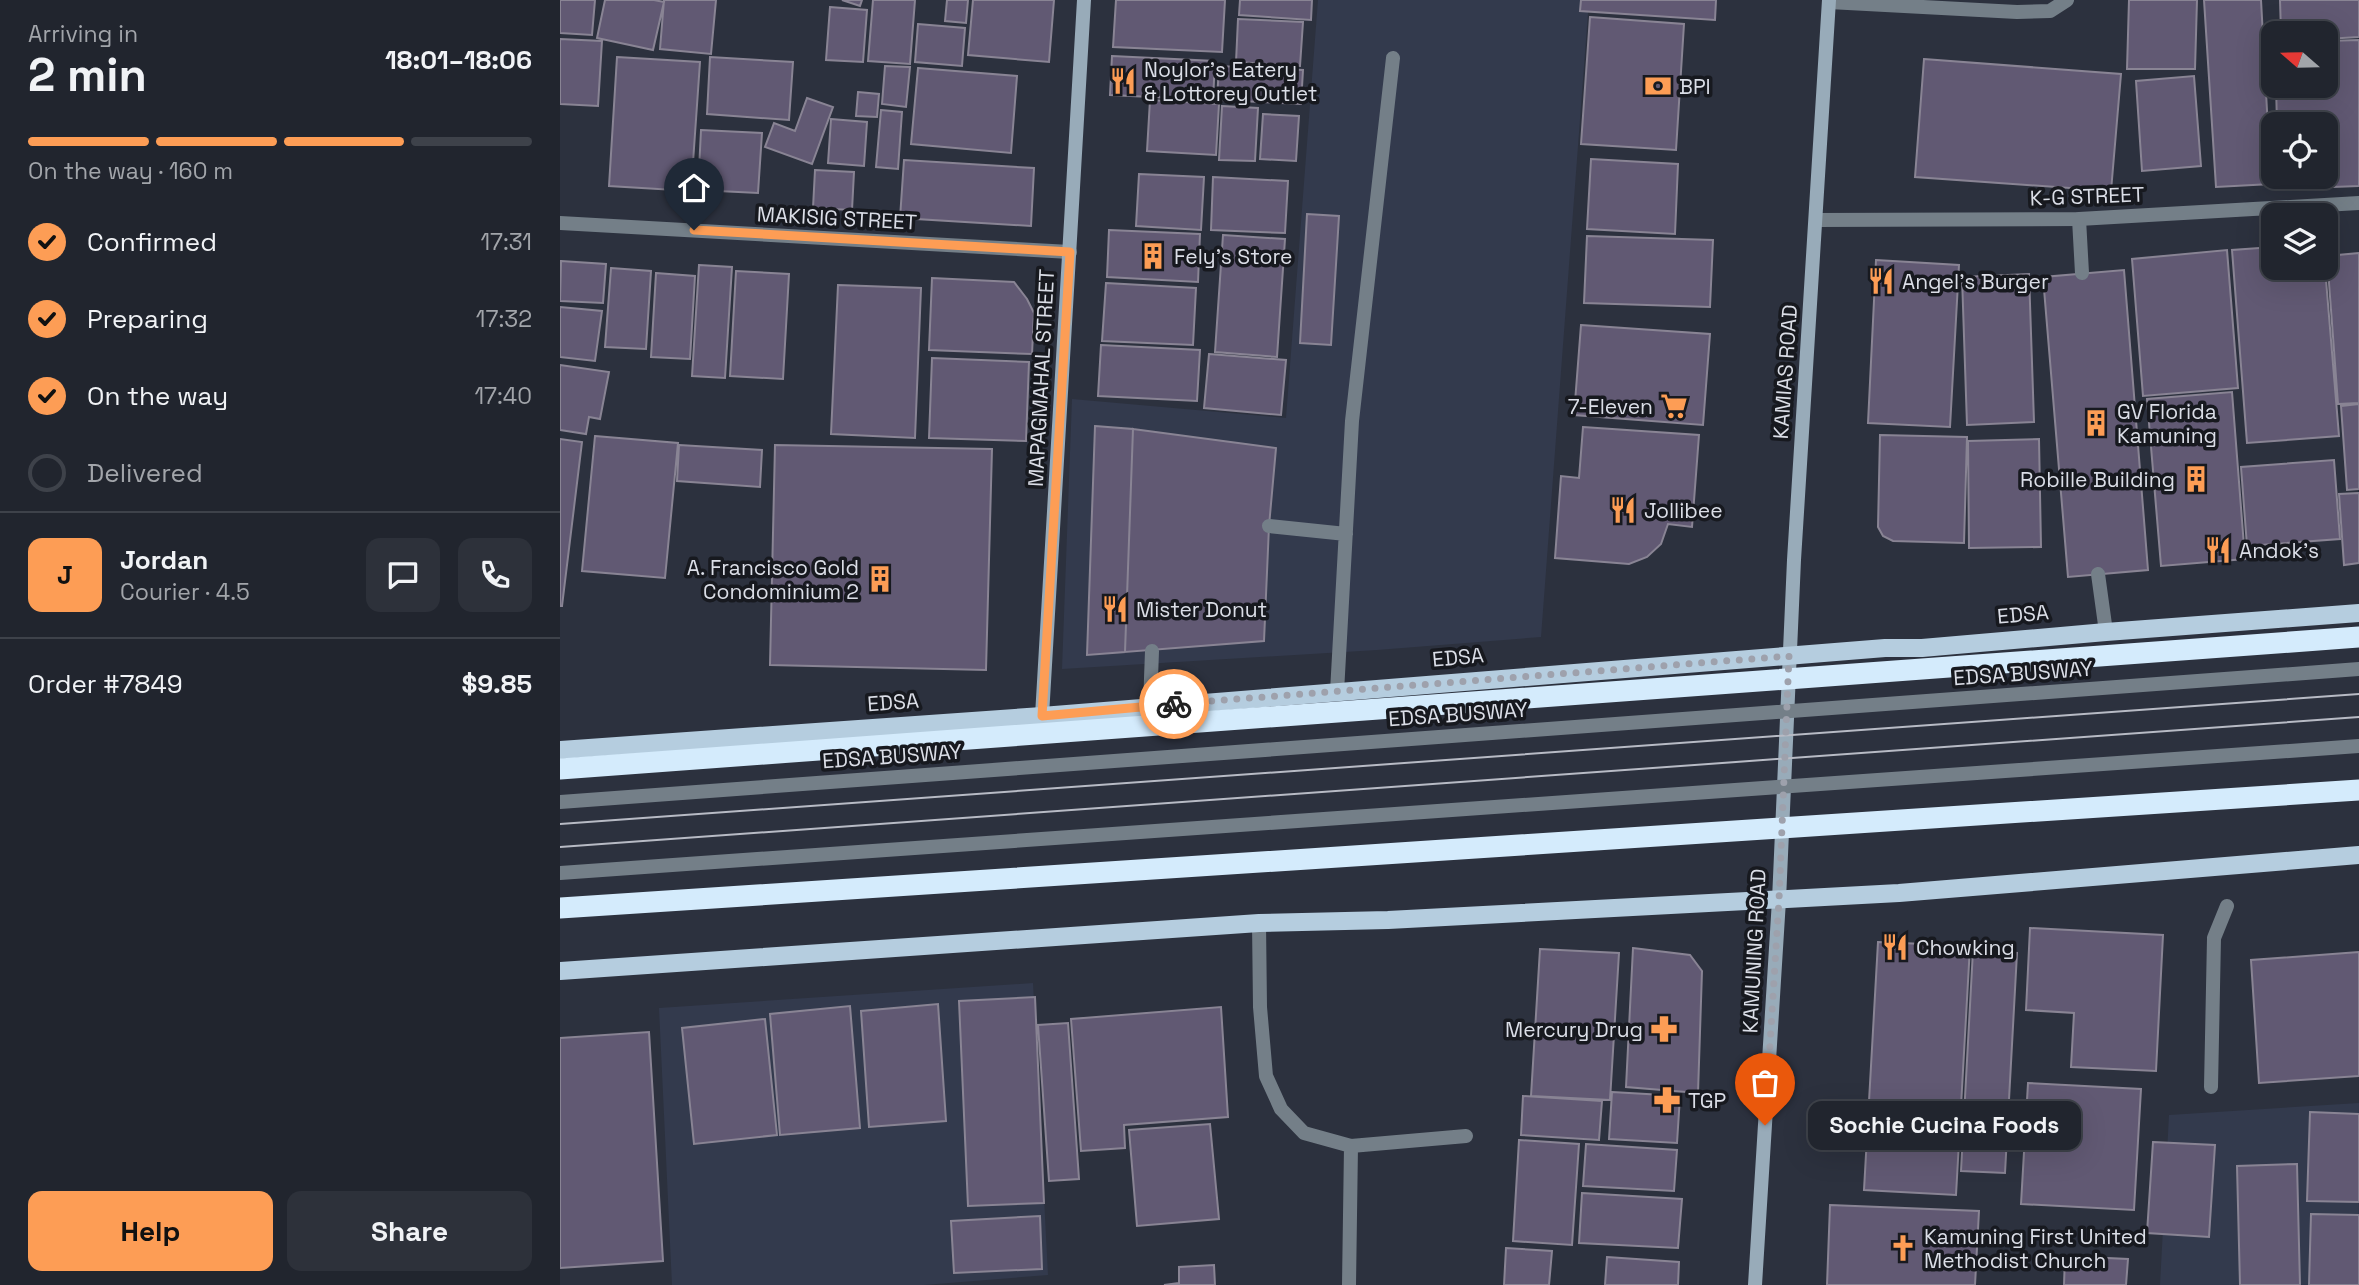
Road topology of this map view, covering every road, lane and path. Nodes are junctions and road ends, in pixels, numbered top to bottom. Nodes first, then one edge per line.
1 (1084, 0) edge
2 (2067, 0) edge
3 (1829, 1) edge
4 (1392, 58) dead end
5 (2359, 203) edge
6 (2079, 219) junction
7 (1815, 220) junction
8 (560, 223) edge
9 (1070, 252) junction
10 (2082, 273) dead end
11 (1269, 526) dead end
12 (1346, 534) junction
13 (2098, 574) dead end
14 (2359, 613) edge
15 (2106, 632) junction
16 (2359, 637) edge
17 (1152, 651) dead end
18 (1789, 656) junction
19 (2359, 669) edge
20 (1337, 692) junction
21 (1150, 706) junction
22 (1042, 716) junction
23 (1785, 746) joint
24 (2359, 746) edge
25 (560, 750) edge
26 (560, 769) edge
27 (2359, 790) edge
28 (560, 802) edge
29 (2359, 855) edge
30 (560, 873) edge
31 (1779, 900) junction
32 (2227, 906) dead end
33 (560, 908) edge
34 (1259, 923) junction
35 (560, 971) edge
36 (2211, 1087) dead end
37 (1466, 1136) dead end
38 (1351, 1146) junction
39 (1349, 1285) edge
40 (1755, 1285) edge

1 - 9 main road, MAPAGMAHAL STREET
2 - 3 street
3 - 7 main road, KAMIAS ROAD
4 - 12 street
5 - 6 street, K-G STREET
6 - 7 street, K-G STREET
6 - 10 street
7 - 18 main road, KAMIAS ROAD
8 - 9 street, MAKISIG STREET
9 - 22 main road, MAPAGMAHAL STREET
11 - 12 street
12 - 20 street
13 - 15 street
14 - 15 main road, EDSA
15 - 18 main road, EDSA
16 - 26 highway, EDSA, bridge
17 - 21 street
18 - 20 main road, EDSA
18 - 23 main road, KAMIAS ROAD
19 - 28 street, EDSA BUSWAY, bridge
20 - 21 main road, EDSA
21 - 22 main road, EDSA
22 - 25 main road, EDSA
23 - 31 main road, KAMUNING ROAD
24 - 30 street, bridge
27 - 33 highway, bridge
29 - 31 main road
31 - 34 main road
31 - 40 main road, KAMUNING ROAD
32 - 36 street
34 - 35 main road
34 - 38 street
37 - 38 street
38 - 39 street

